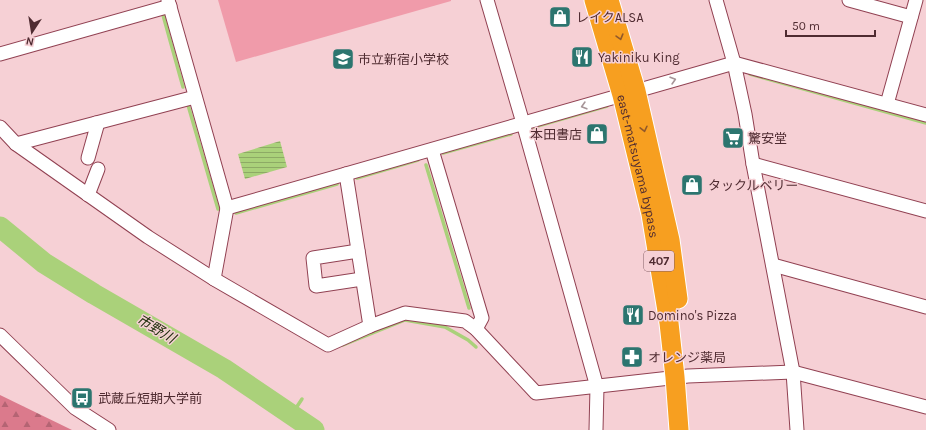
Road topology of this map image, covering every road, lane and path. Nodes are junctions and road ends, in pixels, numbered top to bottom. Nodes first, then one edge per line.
1 (487, 0) edge
2 (594, 0) edge
3 (610, 0) edge
4 (716, 0) edge
5 (849, 0) edge
6 (916, 0) edge
7 (169, 3) edge
8 (926, 3) edge
9 (911, 17) junction
10 (0, 54) edge
11 (734, 63) junction
12 (629, 93) junction
13 (195, 97) junction
14 (887, 104) junction
15 (926, 115) edge
16 (96, 123) junction
17 (523, 123) junction
18 (0, 127) edge
19 (16, 144) junction
20 (432, 150) junction
21 (88, 158) dead end
22 (753, 164) junction
23 (98, 169) dead end
24 (346, 174) junction
25 (88, 194) junction
26 (227, 208) junction
27 (926, 212) edge
28 (358, 251) junction
29 (773, 266) junction
30 (214, 279) junction
31 (362, 279) junction
32 (926, 307) edge
33 (370, 326) junction
34 (476, 329) junction
35 (0, 335) edge
36 (793, 372) junction
37 (681, 377) junction
38 (597, 386) junction
39 (926, 407) edge
40 (109, 430) edge
41 (596, 430) edge
42 (678, 430) edge
43 (692, 430) edge
44 (797, 430) edge

1 - 17 street
2 - 12 highway, east-matsuyama bypass / 407
3 -> 12 highway, east-matsuyama bypass / 407
4 - 11 street
5 - 9 street
6 - 8 street
6 - 9 street
7 - 10 street
7 - 13 street
9 - 14 street
12 -> 11 street
11 - 14 street
11 - 22 street
12 -> 17 street
12 - 37 highway, east-matsuyama bypass / 407
13 - 16 street
13 - 26 street
14 - 15 street
16 - 19 street
16 - 21 street
17 - 20 street
17 - 38 street
18 - 19 street
19 - 25 street
20 - 24 street
20 - 34 street
22 - 27 street
22 - 29 street
23 - 25 street
24 - 26 street
24 - 28 street
25 - 30 street
26 - 30 street
28 - 31 street
28 - 31 street
29 - 32 street
29 - 36 street
30 - 33 street
31 - 33 street
33 - 34 street
34 - 38 street
35 - 40 street
36 - 37 street
36 - 39 street
36 - 44 street
37 - 38 street
37 - 42 highway, east-matsuyama bypass / 407
37 - 43 highway, east-matsuyama bypass / 407
38 - 41 street

